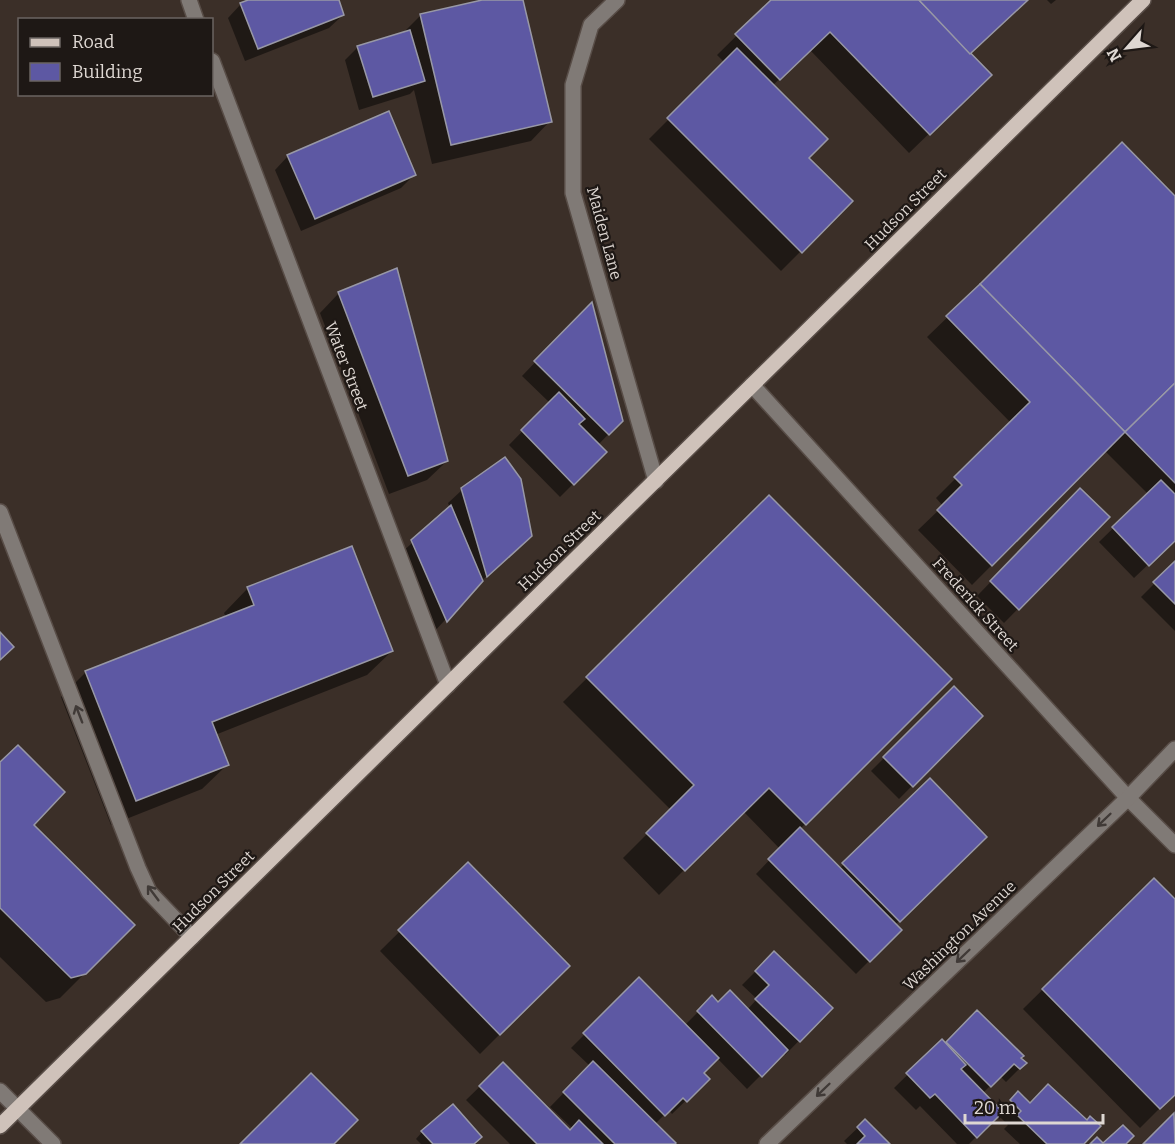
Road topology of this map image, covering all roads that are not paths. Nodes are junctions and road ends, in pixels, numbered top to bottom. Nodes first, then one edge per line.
1 (189, 0) edge
2 (617, 0) edge
3 (1143, 0) edge
4 (195, 18) edge
5 (213, 64) edge
6 (752, 385) junction
7 (656, 481) junction
8 (0, 512) edge
9 (448, 685) junction
10 (1175, 749) edge
11 (1128, 798) junction
12 (1175, 845) edge
13 (192, 937) junction
14 (0, 1091) edge
15 (18, 1108) junction
16 (0, 1126) edge
17 (53, 1144) edge
18 (767, 1144) edge

1 - 4 street
2 - 7 street, Maiden Lane
3 - 6 main road, Hudson Street
5 - 9 street, Water Street
6 - 7 main road, Hudson Street
6 - 11 street, Frederick Street
7 - 9 main road, Hudson Street
13 -> 8 street
9 - 13 main road, Hudson Street
10 - 11 street, Washington Avenue
11 - 12 street, Frederick Street
11 -> 18 street, Washington Avenue
13 - 15 main road, Hudson Street
14 - 15 street
15 - 16 main road, Hudson Street
15 - 17 street

